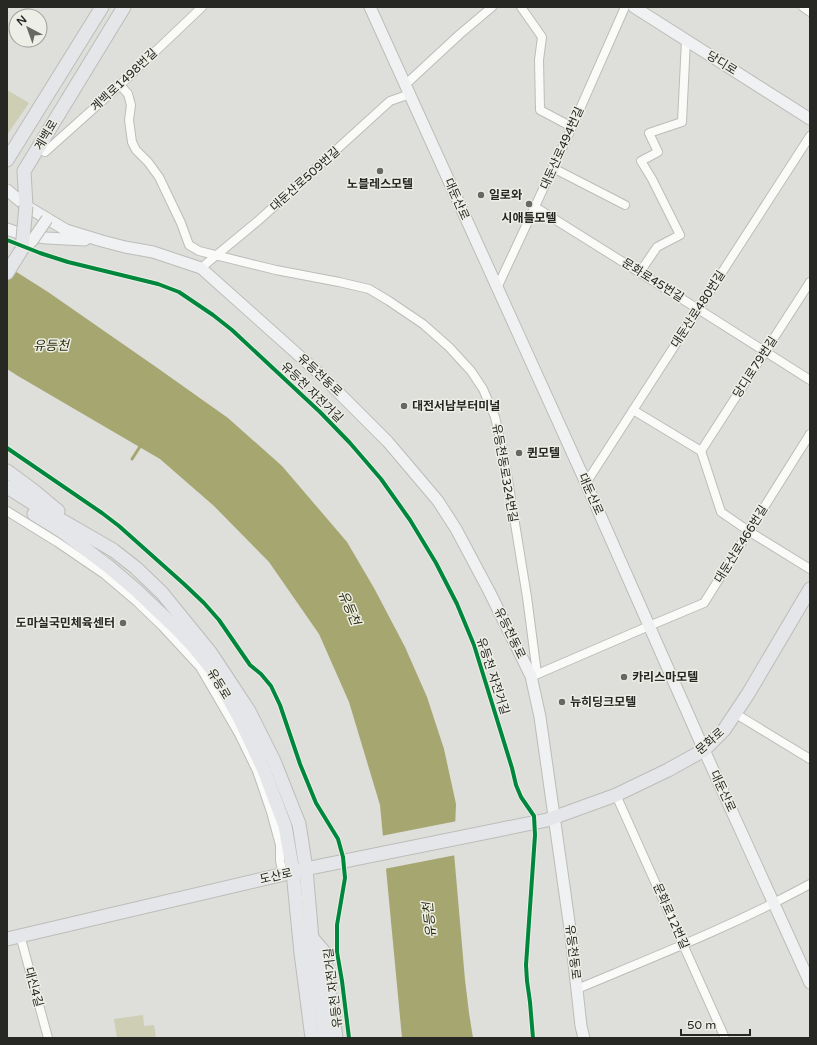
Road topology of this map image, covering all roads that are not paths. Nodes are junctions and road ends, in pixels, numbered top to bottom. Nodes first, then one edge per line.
1 (102, 7) edge
2 (124, 7) edge
3 (202, 7) edge
4 (370, 7) edge
5 (492, 7) edge
6 (521, 7) edge
7 (625, 7) edge
8 (634, 7) edge
9 (803, 7) edge
10 (810, 12) edge
11 (686, 40) junction
12 (120, 85) junction
13 (408, 89) junction
14 (810, 119) edge
15 (572, 127) junction
16 (810, 136) edge
17 (45, 152) dead end
18 (7, 160) edge
19 (553, 168) junction
20 (7, 190) edge
21 (625, 205) dead end
22 (26, 206) junction
23 (535, 207) junction
24 (47, 219) junction
25 (7, 229) edge
26 (102, 241) junction
27 (22, 249) junction
28 (217, 255) junction
29 (201, 268) junction
30 (640, 272) junction
31 (7, 273) edge
32 (809, 285) edge
33 (498, 288) junction
34 (698, 309) junction
35 (765, 351) junction
36 (810, 380) edge
37 (633, 410) junction
38 (810, 434) edge
39 (701, 451) junction
40 (7, 471) edge
41 (586, 483) junction
42 (7, 486) edge
43 (7, 497) edge
44 (7, 511) edge
45 (83, 532) junction
46 (750, 532) junction
47 (810, 569) edge
48 (810, 590) edge
49 (648, 626) junction
50 (534, 675) junction
51 (216, 686) junction
52 (736, 714) junction
53 (704, 750) junction
54 (810, 759) edge
55 (616, 795) junction
56 (551, 819) junction
57 (298, 871) junction
58 (810, 884) edge
59 (774, 903) junction
60 (13, 937) edge
61 (684, 945) junction
62 (306, 946) junction
63 (810, 983) edge
64 (577, 989) junction
65 (48, 1038) edge
66 (305, 1038) edge
67 (312, 1038) edge
68 (325, 1038) edge
69 (336, 1038) edge
70 (584, 1038) edge
71 (725, 1038) edge

1 - 18 main road, 계백로
2 - 22 main road, 계백로
3 - 12 street, 계백로1498번길
4 - 13 main road, 대둔산로
5 - 13 street
6 - 15 street
7 - 15 street, 대둔산로494번길
8 - 11 main road, 당디로
9 - 10 street
11 - 14 main road, 당디로
11 - 30 street
12 - 17 street, 계백로1498번길
12 - 28 street, 유등천동로324번길
13 - 28 street, 대둔산로509번길
13 - 33 main road, 대둔산로
15 - 19 street, 대둔산로494번길
16 - 34 street, 대둔산로480번길
19 - 21 street
19 - 23 street, 대둔산로494번길
20 - 22 main road, 유등천동로
22 - 24 main road, 유등천동로
22 - 27 main road, 계백로, bridge
23 - 30 street, 문화로45번길
23 - 33 street, 대둔산로494번길
24 - 26 main road, 유등천동로
24 - 27 main road, bridge
25 - 26 main road
26 - 29 main road, 유등천동로
27 - 31 main road, 계백로
28 - 29 street, 대둔산로509번길
28 - 50 street, 유등천동로324번길
29 - 50 main road, 유등천동로
30 - 34 street, 문화로45번길
32 - 35 street, 당디로79번길
33 - 41 main road, 대둔산로
34 - 35 street, 문화로45번길
34 - 37 street, 대둔산로480번길
35 - 36 street, 문화로45번길
35 - 39 street, 당디로79번길
37 - 39 street
37 - 41 street, 대둔산로480번길
38 - 46 street, 대둔산로466번길
39 - 46 street
40 - 45 main road
41 - 49 main road, 대둔산로
42 - 45 main road
43 - 51 main road, 유등로
44 - 51 street
45 - 57 main road, 유등로
46 - 47 street
46 - 49 street, 대둔산로466번길
48 - 52 main road, 문화로
49 - 50 street
49 - 53 main road, 대둔산로
50 - 56 main road, 유등천동로
51 - 57 main road, 유등로
52 - 53 main road, 문화로
52 - 54 street
53 - 55 main road, 문화로
53 - 59 main road, 대둔산로
55 - 56 main road, 문화로
55 - 61 street, 문화로12번길
56 - 57 main road, 도산로
56 - 64 main road, 유등천동로
57 - 60 main road, 도산로
57 - 62 main road, 유등로
58 - 59 street
59 - 61 street
59 - 63 main road, 대둔산로
60 - 65 street, 대신4길
61 - 64 street
61 - 71 street, 문화로12번길
62 - 66 main road
62 - 67 main road
62 - 68 main road
62 - 69 main road
64 - 70 main road, 유등천동로

